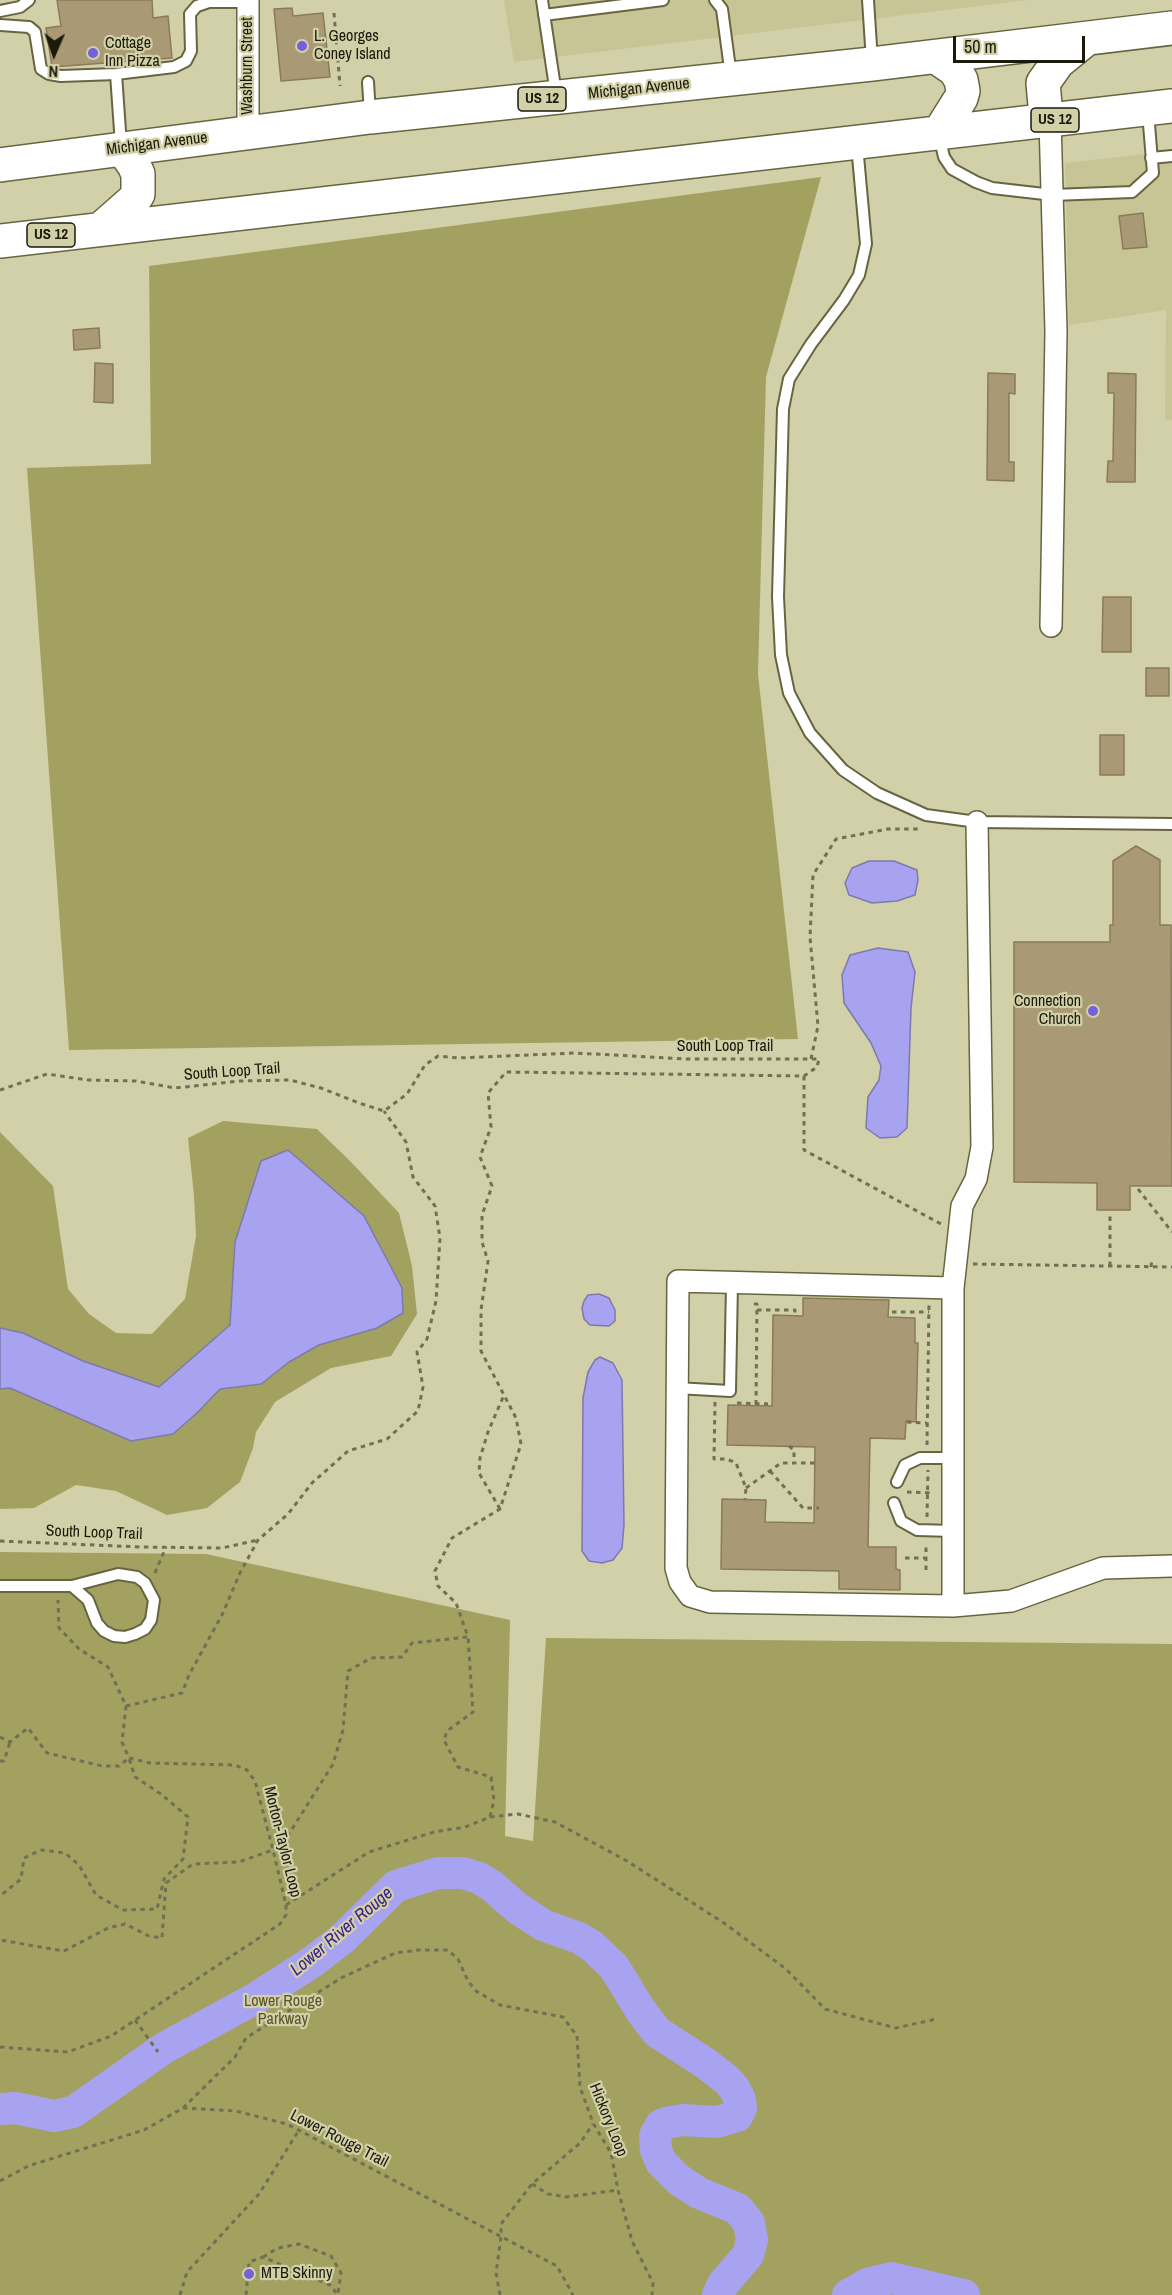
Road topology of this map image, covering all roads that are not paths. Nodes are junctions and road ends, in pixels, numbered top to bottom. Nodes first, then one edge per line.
1 (29, 0) edge
2 (542, 0) edge
3 (663, 0) edge
4 (715, 0) edge
5 (868, 0) edge
6 (248, 1) edge
7 (0, 10) edge
8 (544, 15) junction
9 (0, 25) edge
10 (1172, 28) edge
11 (1085, 40) junction
12 (936, 57) junction
13 (872, 64) junction
14 (116, 74) junction
15 (731, 79) junction
16 (368, 82) dead end
17 (557, 98) junction
18 (1160, 107) edge
19 (370, 117) junction
20 (1050, 121) junction
21 (248, 133) junction
22 (939, 133) junction
23 (856, 142) junction
24 (122, 148) junction
25 (1172, 156) edge
26 (1151, 158) junction
27 (0, 165) edge
28 (1053, 195) junction
29 (101, 229) junction
30 (0, 241) edge
31 (1051, 626) dead end
32 (977, 822) junction
33 (1172, 824) edge
34 (732, 1282) junction
35 (953, 1288) junction
36 (676, 1388) junction
37 (954, 1458) junction
38 (897, 1482) dead end
39 (894, 1503) dead end
40 (953, 1531) junction
41 (1172, 1566) edge
42 (0, 1586) edge
43 (72, 1586) junction
44 (952, 1606) junction

1 - 7 lane
2 - 8 lane
3 - 8 lane
4 - 15 lane
5 - 13 lane
6 - 14 lane
6 - 21 street, Washburn Street
8 - 17 lane
9 - 14 lane
10 - 11 main road, Michigan Avenue / US 12
11 - 12 main road, Michigan Avenue / US 12
11 - 20 main road
12 - 13 main road, Michigan Avenue / US 12
12 - 22 main road
13 - 15 main road, Michigan Avenue / US 12
14 - 24 lane
15 - 17 main road, Michigan Avenue / US 12
16 - 19 lane
17 - 19 main road, Michigan Avenue / US 12
18 - 20 main road, US 12
18 - 26 lane
19 - 21 main road, Michigan Avenue / US 12
20 - 22 main road, US 12
20 - 28 street
21 - 24 main road, Michigan Avenue / US 12
22 - 23 main road, US 12
22 - 28 lane
23 - 29 main road, US 12
23 - 32 lane
24 - 27 main road, Michigan Avenue / US 12
24 - 29 main road
25 - 26 lane
26 - 28 lane
28 - 31 street
29 - 30 main road, US 12
32 - 33 lane
32 - 35 street
34 - 35 street
34 - 36 street
34 - 36 lane
35 - 37 street
36 - 44 street
37 - 38 lane
37 - 40 street
39 - 40 lane
40 - 44 street
41 - 44 street
42 - 43 lane
43 - 43 lane

